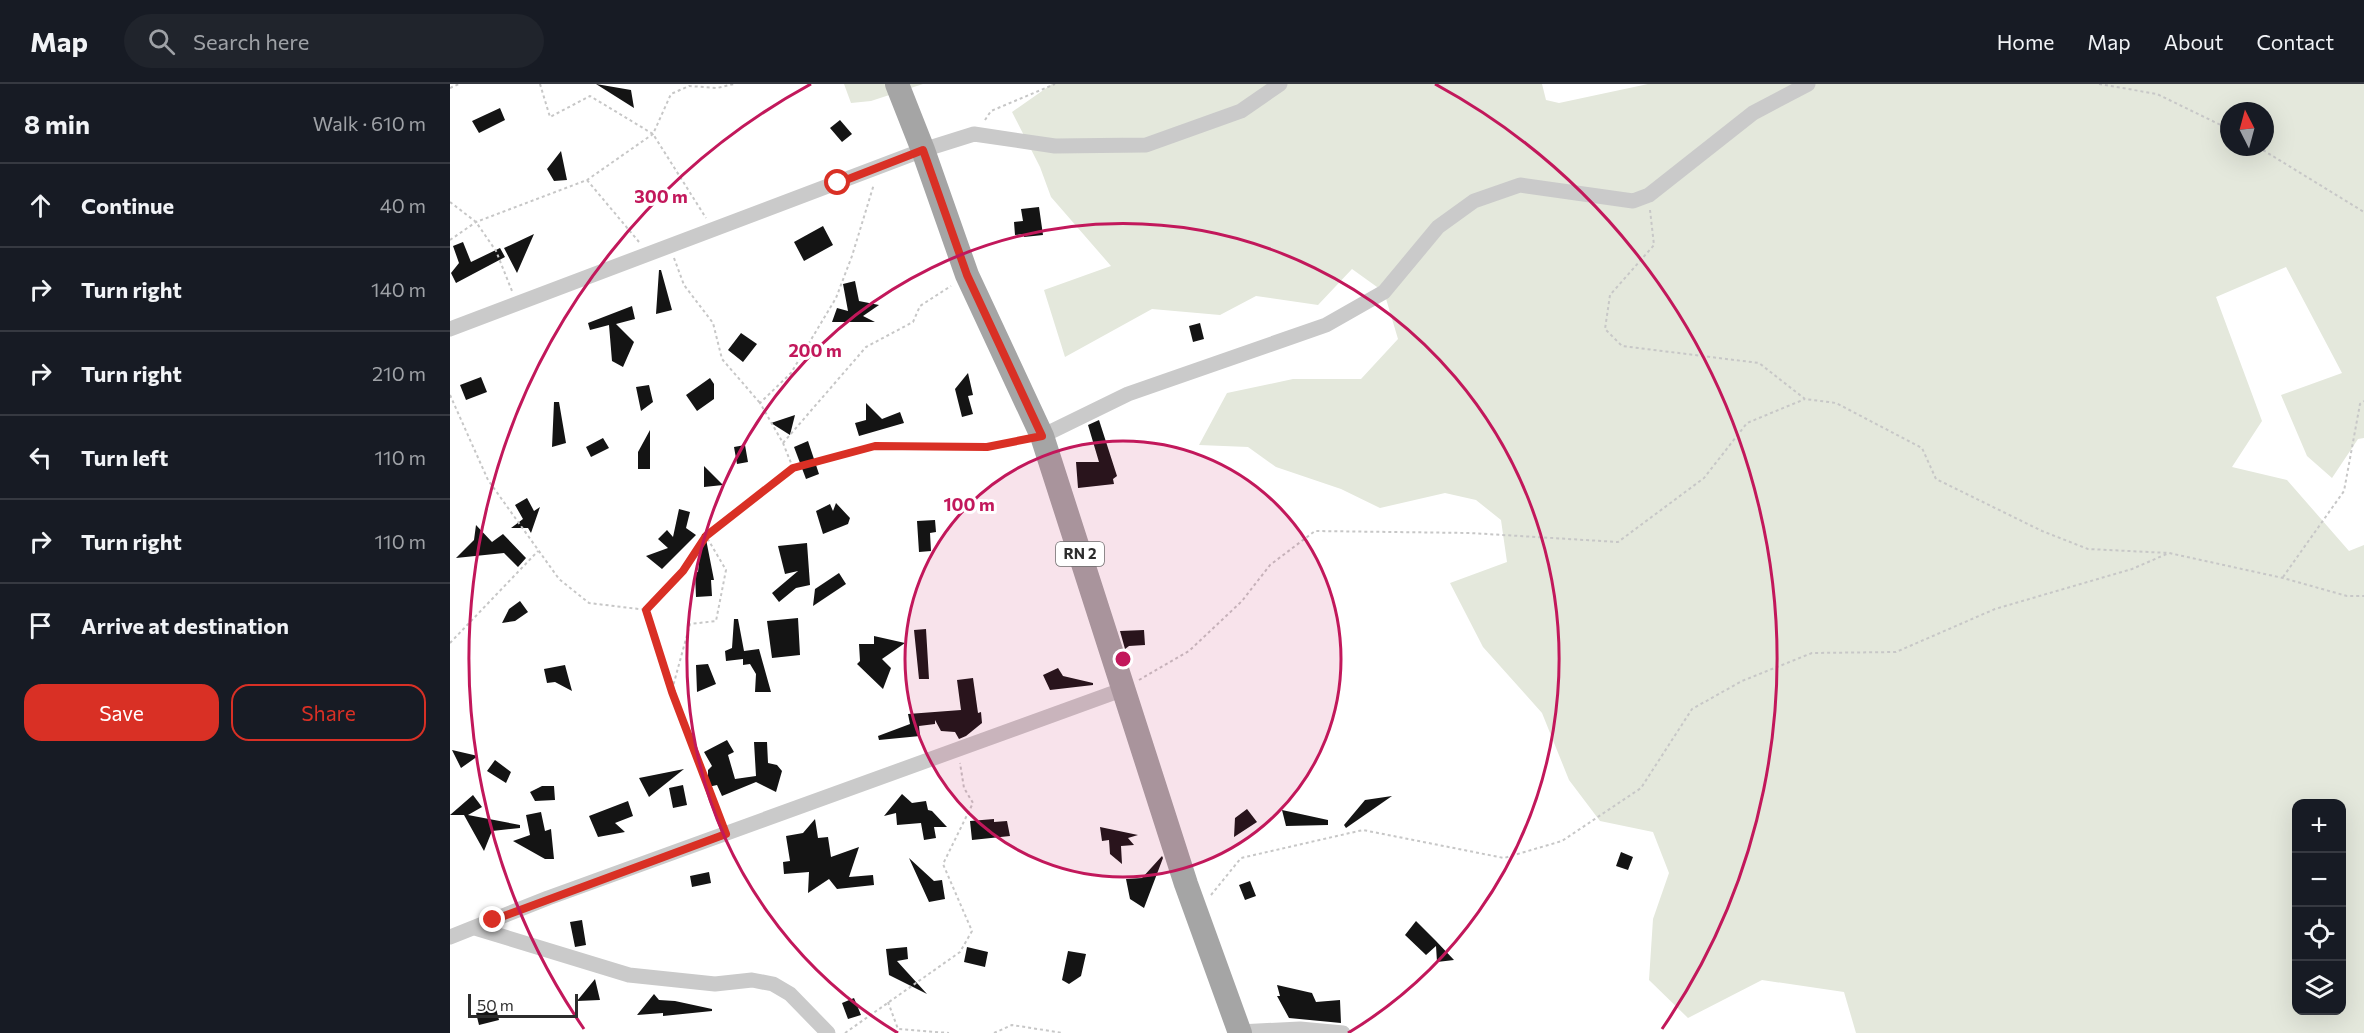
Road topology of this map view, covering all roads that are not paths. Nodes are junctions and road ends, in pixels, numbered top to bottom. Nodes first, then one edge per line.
1 (897, 84) edge
2 (1280, 84) edge
3 (1809, 84) edge
4 (923, 150) junction
5 (450, 329) edge
6 (1042, 436) junction
7 (1124, 689) junction
8 (475, 928) junction
9 (450, 937) edge
10 (1239, 1032) edge
11 (828, 1033) edge
12 (1343, 1033) edge

1 - 4 main road, RN 2
2 - 4 street
3 - 6 street
4 - 5 street
4 - 6 main road, RN 2
6 - 7 main road, RN 2
7 - 8 street
7 - 10 main road, RN 2
8 - 9 street
8 - 11 street
10 - 12 street

